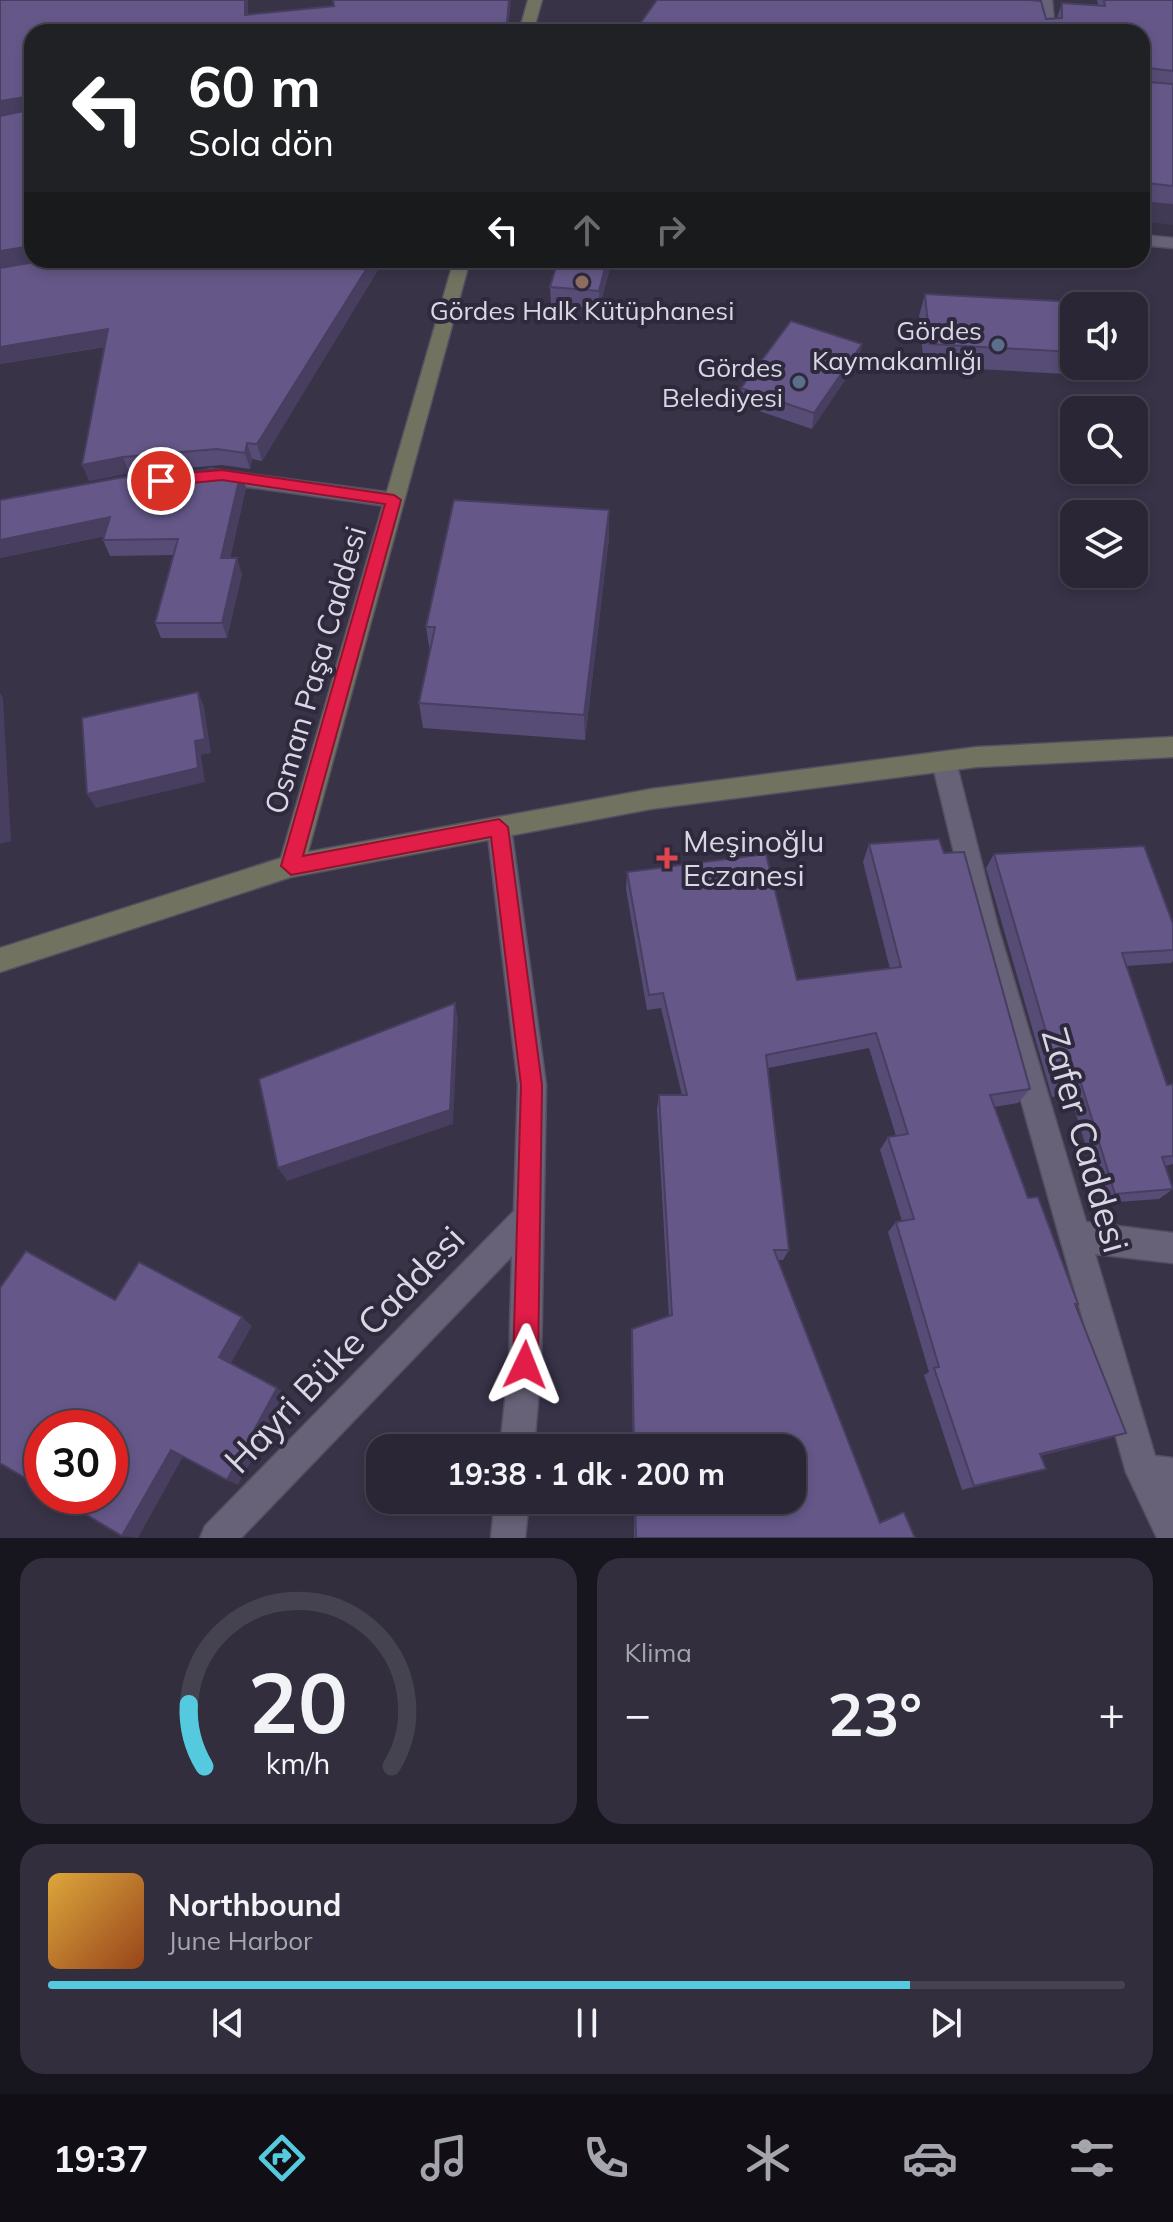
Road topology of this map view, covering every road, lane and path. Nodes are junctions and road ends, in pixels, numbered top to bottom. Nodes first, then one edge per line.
1 (535, 0) edge
2 (1045, 0) edge
3 (528, 24) edge
4 (1047, 24) edge
5 (1150, 241) edge
6 (1173, 243) edge
7 (460, 268) edge
8 (191, 478) edge
9 (394, 500) junction
10 (1173, 747) edge
11 (944, 762) junction
12 (499, 827) junction
13 (291, 866) junction
14 (0, 960) edge
15 (529, 1217) junction
16 (1074, 1236) junction
17 (1173, 1248) edge
18 (518, 1434) edge
19 (1158, 1473) edge
20 (511, 1514) edge
21 (1173, 1533) edge
22 (217, 1538) edge
23 (508, 1538) edge

1 - 3 main road
2 - 4 street
5 - 6 street
7 - 9 main road, Osman Paşa Caddesi
8 - 9 street
9 - 13 main road, Osman Paşa Caddesi
10 - 11 main road
11 - 12 main road
11 - 16 street, Zafer Caddesi
12 - 13 main road
12 - 15 street
13 - 14 main road
15 - 18 street
15 - 22 street, Hayri Büke Caddesi
16 - 17 street
16 - 19 street, Zafer Caddesi
19 - 21 street, Zafer Caddesi
20 - 23 street

